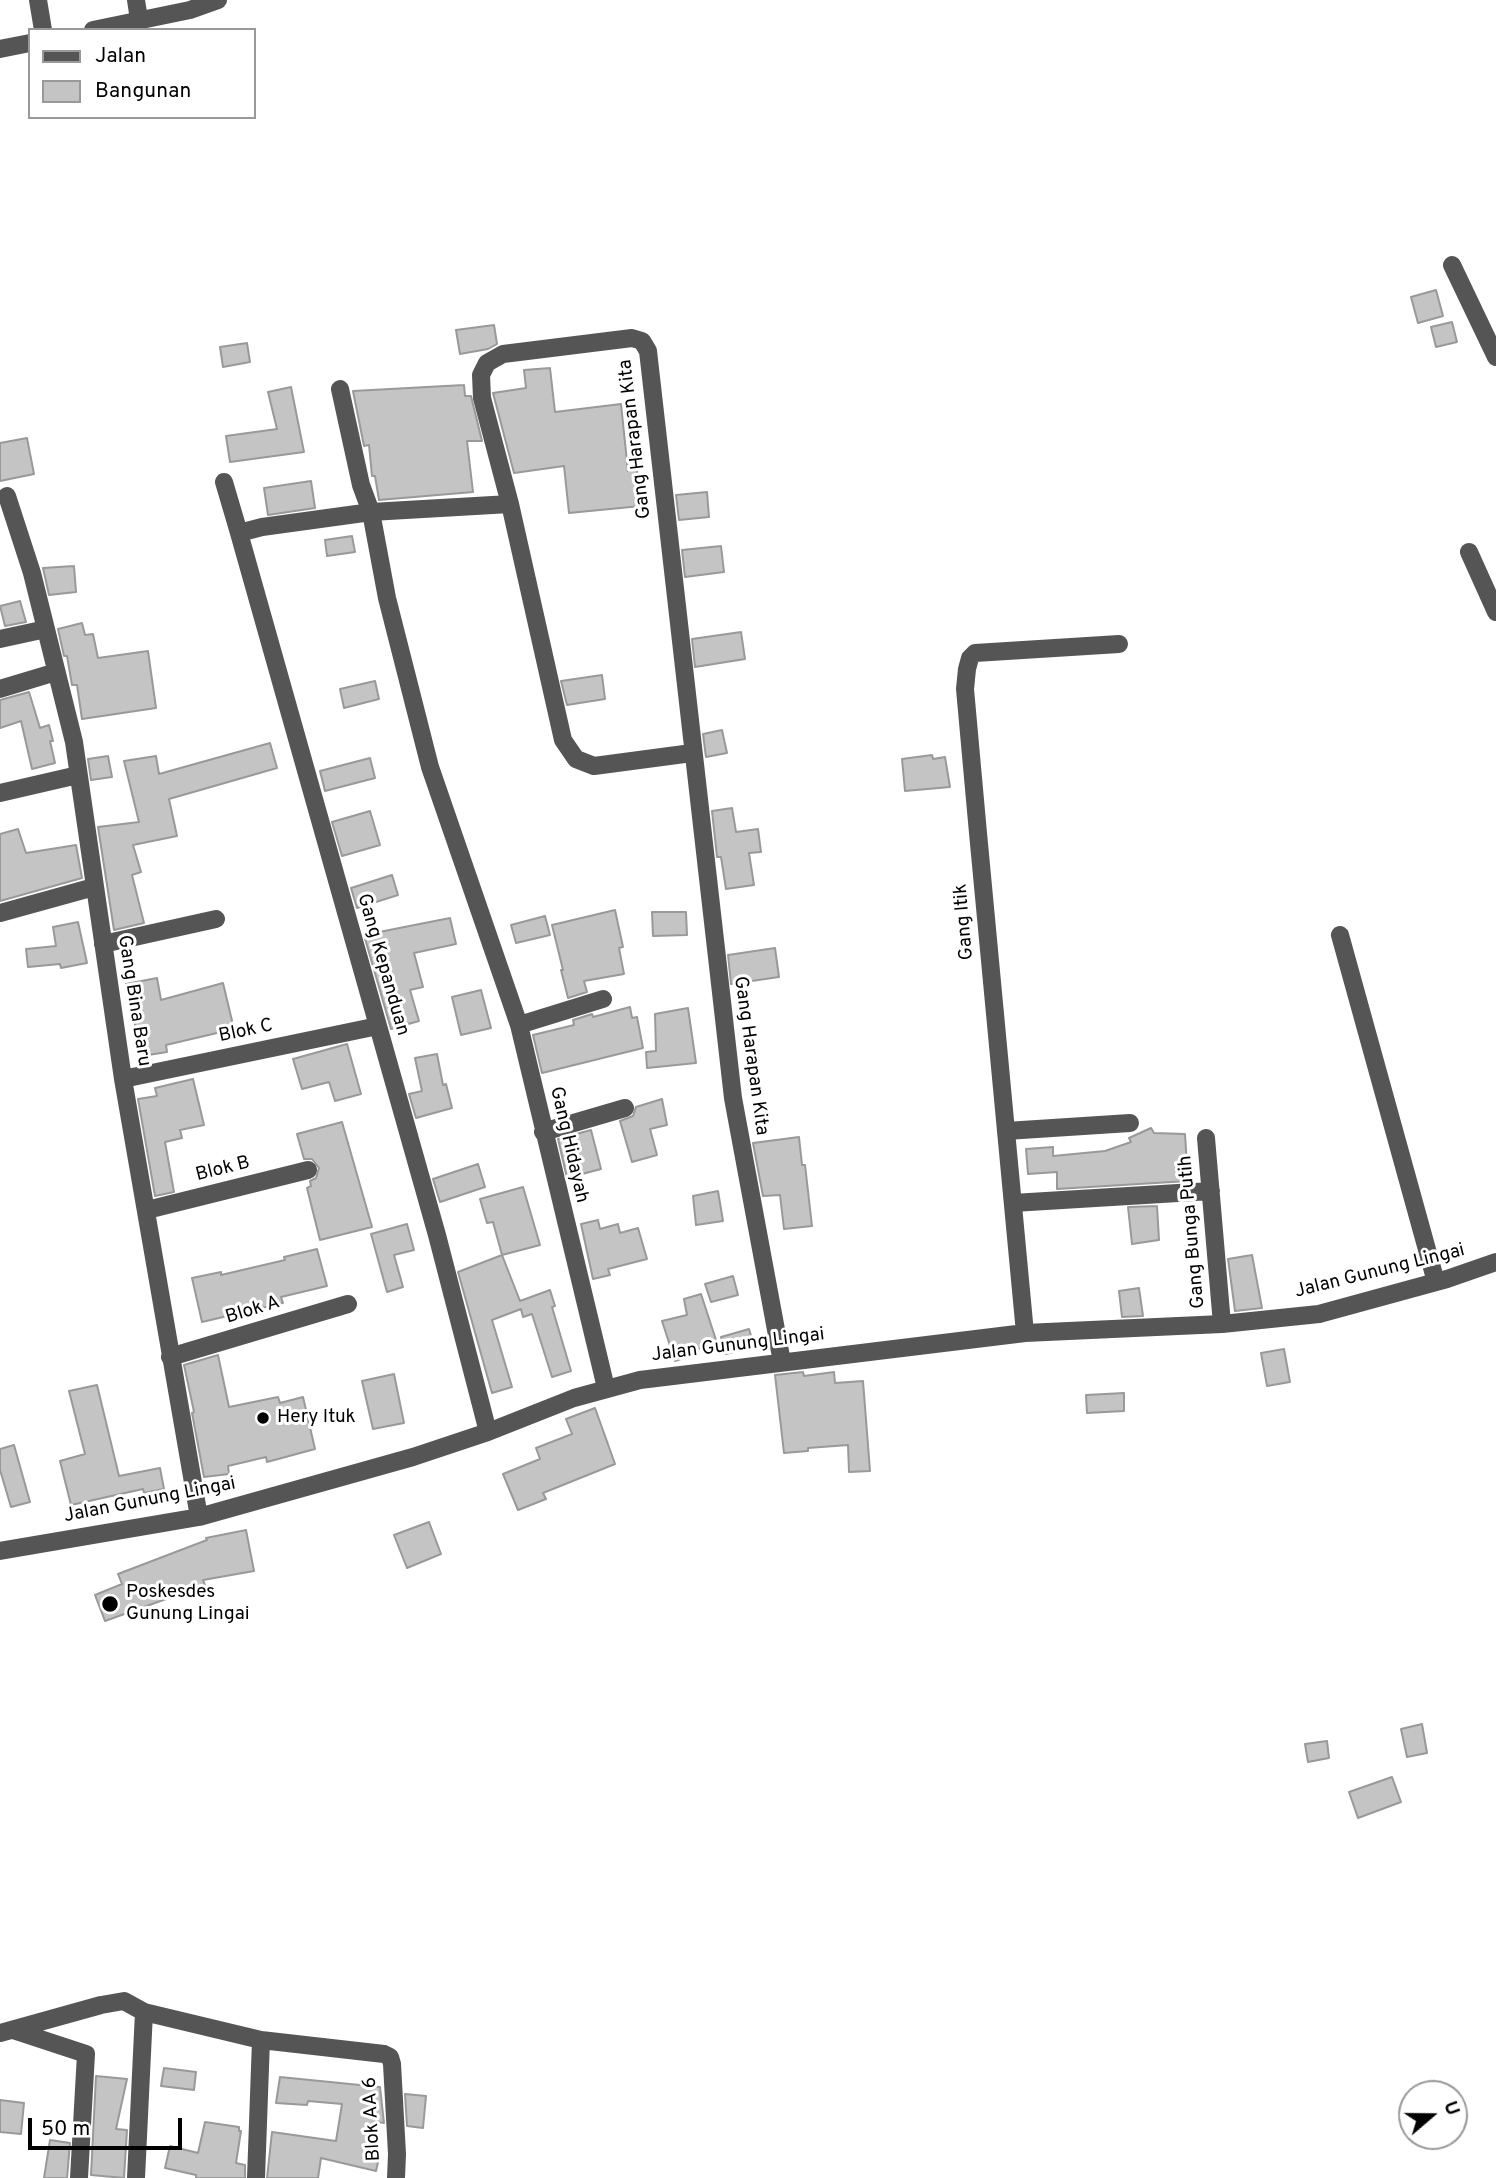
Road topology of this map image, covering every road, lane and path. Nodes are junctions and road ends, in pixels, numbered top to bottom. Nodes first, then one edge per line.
1 (38, 0) edge
2 (136, 0) edge
3 (218, 0) edge
4 (139, 20) junction
5 (43, 28) edge
6 (102, 28) edge
7 (28, 43) edge
8 (0, 49) edge
9 (1452, 265) dead end
10 (1496, 357) edge
11 (340, 389) dead end
12 (223, 482) dead end
13 (7, 496) dead end
14 (510, 504) junction
15 (371, 512) junction
16 (239, 533) junction
17 (1469, 552) dead end
18 (1496, 612) edge
19 (46, 629) junction
20 (0, 639) edge
21 (1119, 644) dead end
22 (56, 672) junction
23 (0, 689) edge
24 (692, 753) junction
25 (78, 775) junction
26 (0, 793) edge
27 (94, 887) junction
28 (0, 913) edge
29 (216, 919) dead end
30 (1340, 935) dead end
31 (103, 944) junction
32 (603, 999) dead end
33 (519, 1025) junction
34 (378, 1026) junction
35 (123, 1079) junction
36 (625, 1108) dead end
37 (1130, 1122) dead end
38 (1006, 1131) junction
39 (543, 1132) junction
40 (1206, 1138) dead end
41 (308, 1170) dead end
42 (1211, 1191) junction
43 (1013, 1203) junction
44 (147, 1210) junction
45 (1496, 1262) edge
46 (1436, 1282) junction
47 (348, 1304) dead end
48 (1222, 1324) junction
49 (1025, 1333) junction
50 (170, 1357) junction
51 (782, 1362) junction
52 (606, 1388) junction
53 (488, 1432) junction
54 (199, 1517) junction
55 (0, 1551) edge
56 (144, 2011) junction
57 (7, 2031) edge
58 (261, 2040) junction
59 (79, 2178) edge
60 (136, 2178) edge
61 (256, 2178) edge
62 (396, 2178) edge

1 - 5 street
2 - 4 street
3 - 4 street
4 - 6 street
7 - 8 street
9 - 10 street
11 - 15 street, Gang Hidayah
12 - 16 street, Gang Kepanduan
13 - 19 street, Gang Bina Baru
14 - 15 street
14 - 24 street, Gang Harapan Kita
14 - 24 street, Gang Harapan Kita
15 - 16 street
15 - 33 street, Gang Hidayah
16 - 34 street, Gang Kepanduan
17 - 18 street
19 - 20 street
19 - 22 street, Gang Bina Baru
21 - 38 street, Gang Itik
22 - 23 street
22 - 25 street, Gang Bina Baru
24 - 51 street, Gang Harapan Kita
25 - 26 street
25 - 27 street, Gang Bina Baru
27 - 28 street
27 - 31 street, Gang Bina Baru
29 - 31 street
30 - 46 street
31 - 35 street, Gang Bina Baru
32 - 33 street
33 - 39 street, Gang Hidayah
34 - 35 street, Blok C
34 - 53 street, Gang Kepanduan
35 - 44 street, Gang Bina Baru
36 - 39 street
37 - 38 street
38 - 43 street, Gang Itik
39 - 52 street, Gang Hidayah
40 - 42 street, Gang Bunga Putih
41 - 44 street, Blok B
42 - 43 street
42 - 48 street, Gang Bunga Putih
43 - 49 street, Gang Itik
44 - 50 street, Gang Bina Baru
45 - 46 street, Jalan Gunung Lingai
46 - 48 street, Jalan Gunung Lingai
47 - 50 street, Blok A
48 - 49 street, Jalan Gunung Lingai
49 - 51 street, Jalan Gunung Lingai
50 - 54 street, Gang Bina Baru
51 - 52 street, Jalan Gunung Lingai
52 - 53 street, Jalan Gunung Lingai
53 - 54 street, Jalan Gunung Lingai
54 - 55 street, Jalan Gunung Lingai
56 - 57 street
56 - 58 street
56 - 60 street
57 - 59 street
58 - 61 street
58 - 62 street, Blok AA 6

